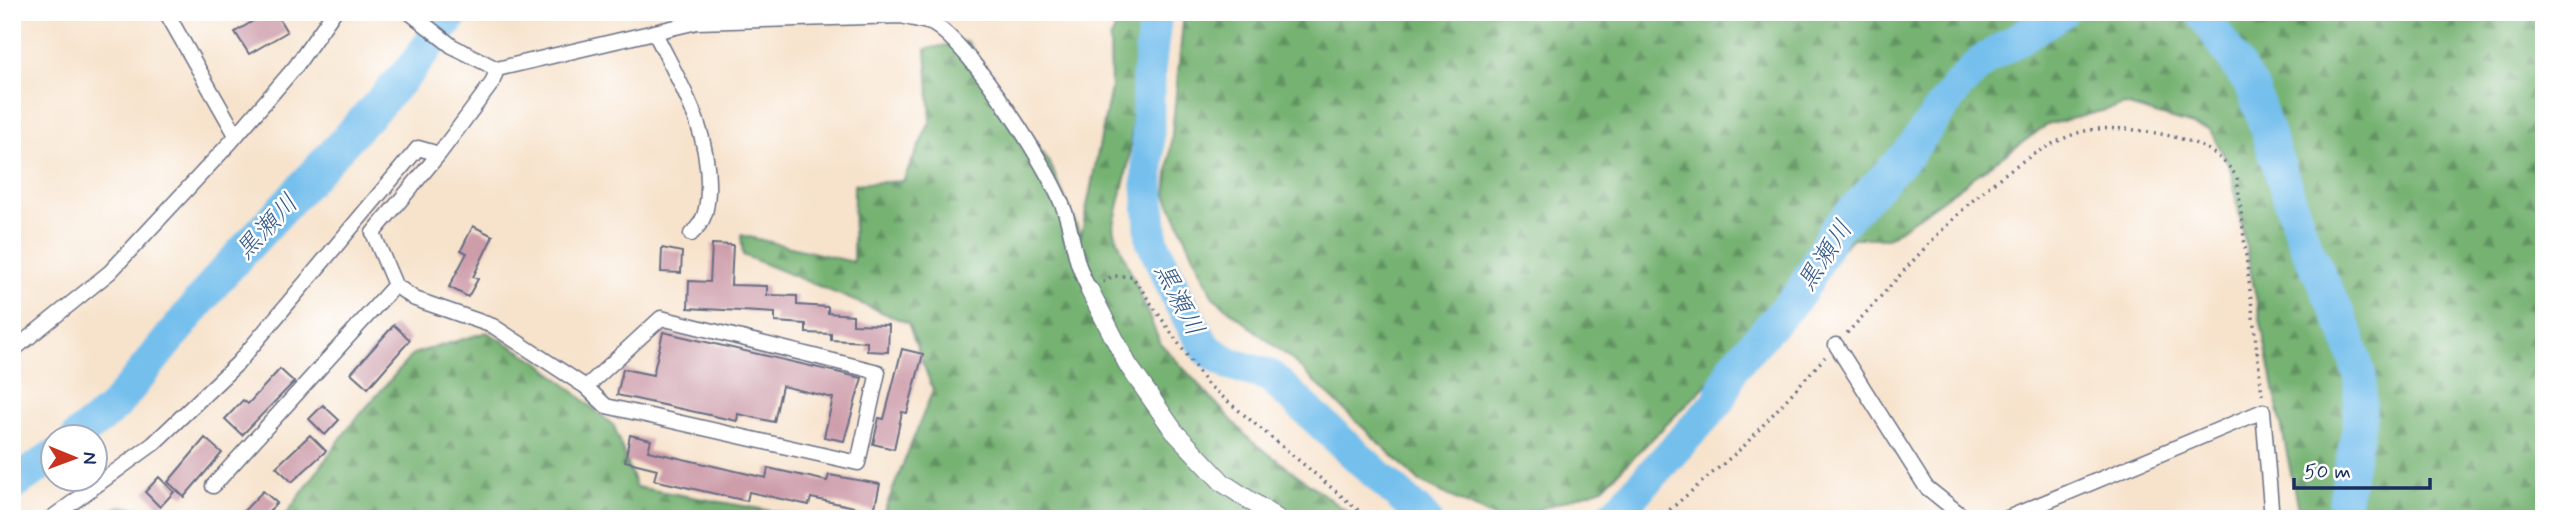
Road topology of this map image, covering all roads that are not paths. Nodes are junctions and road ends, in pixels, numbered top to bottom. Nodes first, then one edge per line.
1 (166, 12) edge
2 (334, 12) edge
3 (409, 12) edge
4 (655, 33) junction
5 (492, 66) junction
6 (236, 135) junction
7 (439, 154) junction
8 (691, 234) dead end
9 (395, 285) junction
10 (1090, 291) joint
11 (1836, 345) road end
12 (12, 351) edge
13 (586, 387) junction
14 (213, 486) dead end
15 (50, 519) edge
16 (1278, 519) edge
17 (1966, 519) edge
18 (2005, 519) edge
19 (2272, 519) edge

1 - 6 street
2 - 6 street
3 - 5 street
4 - 5 street
4 - 8 street
4 - 10 street
5 - 7 street
6 - 12 street
7 - 9 street
7 - 15 street
9 - 13 street
9 - 14 street
10 - 16 street
11 - 17 street
13 - 13 street
18 - 19 street

